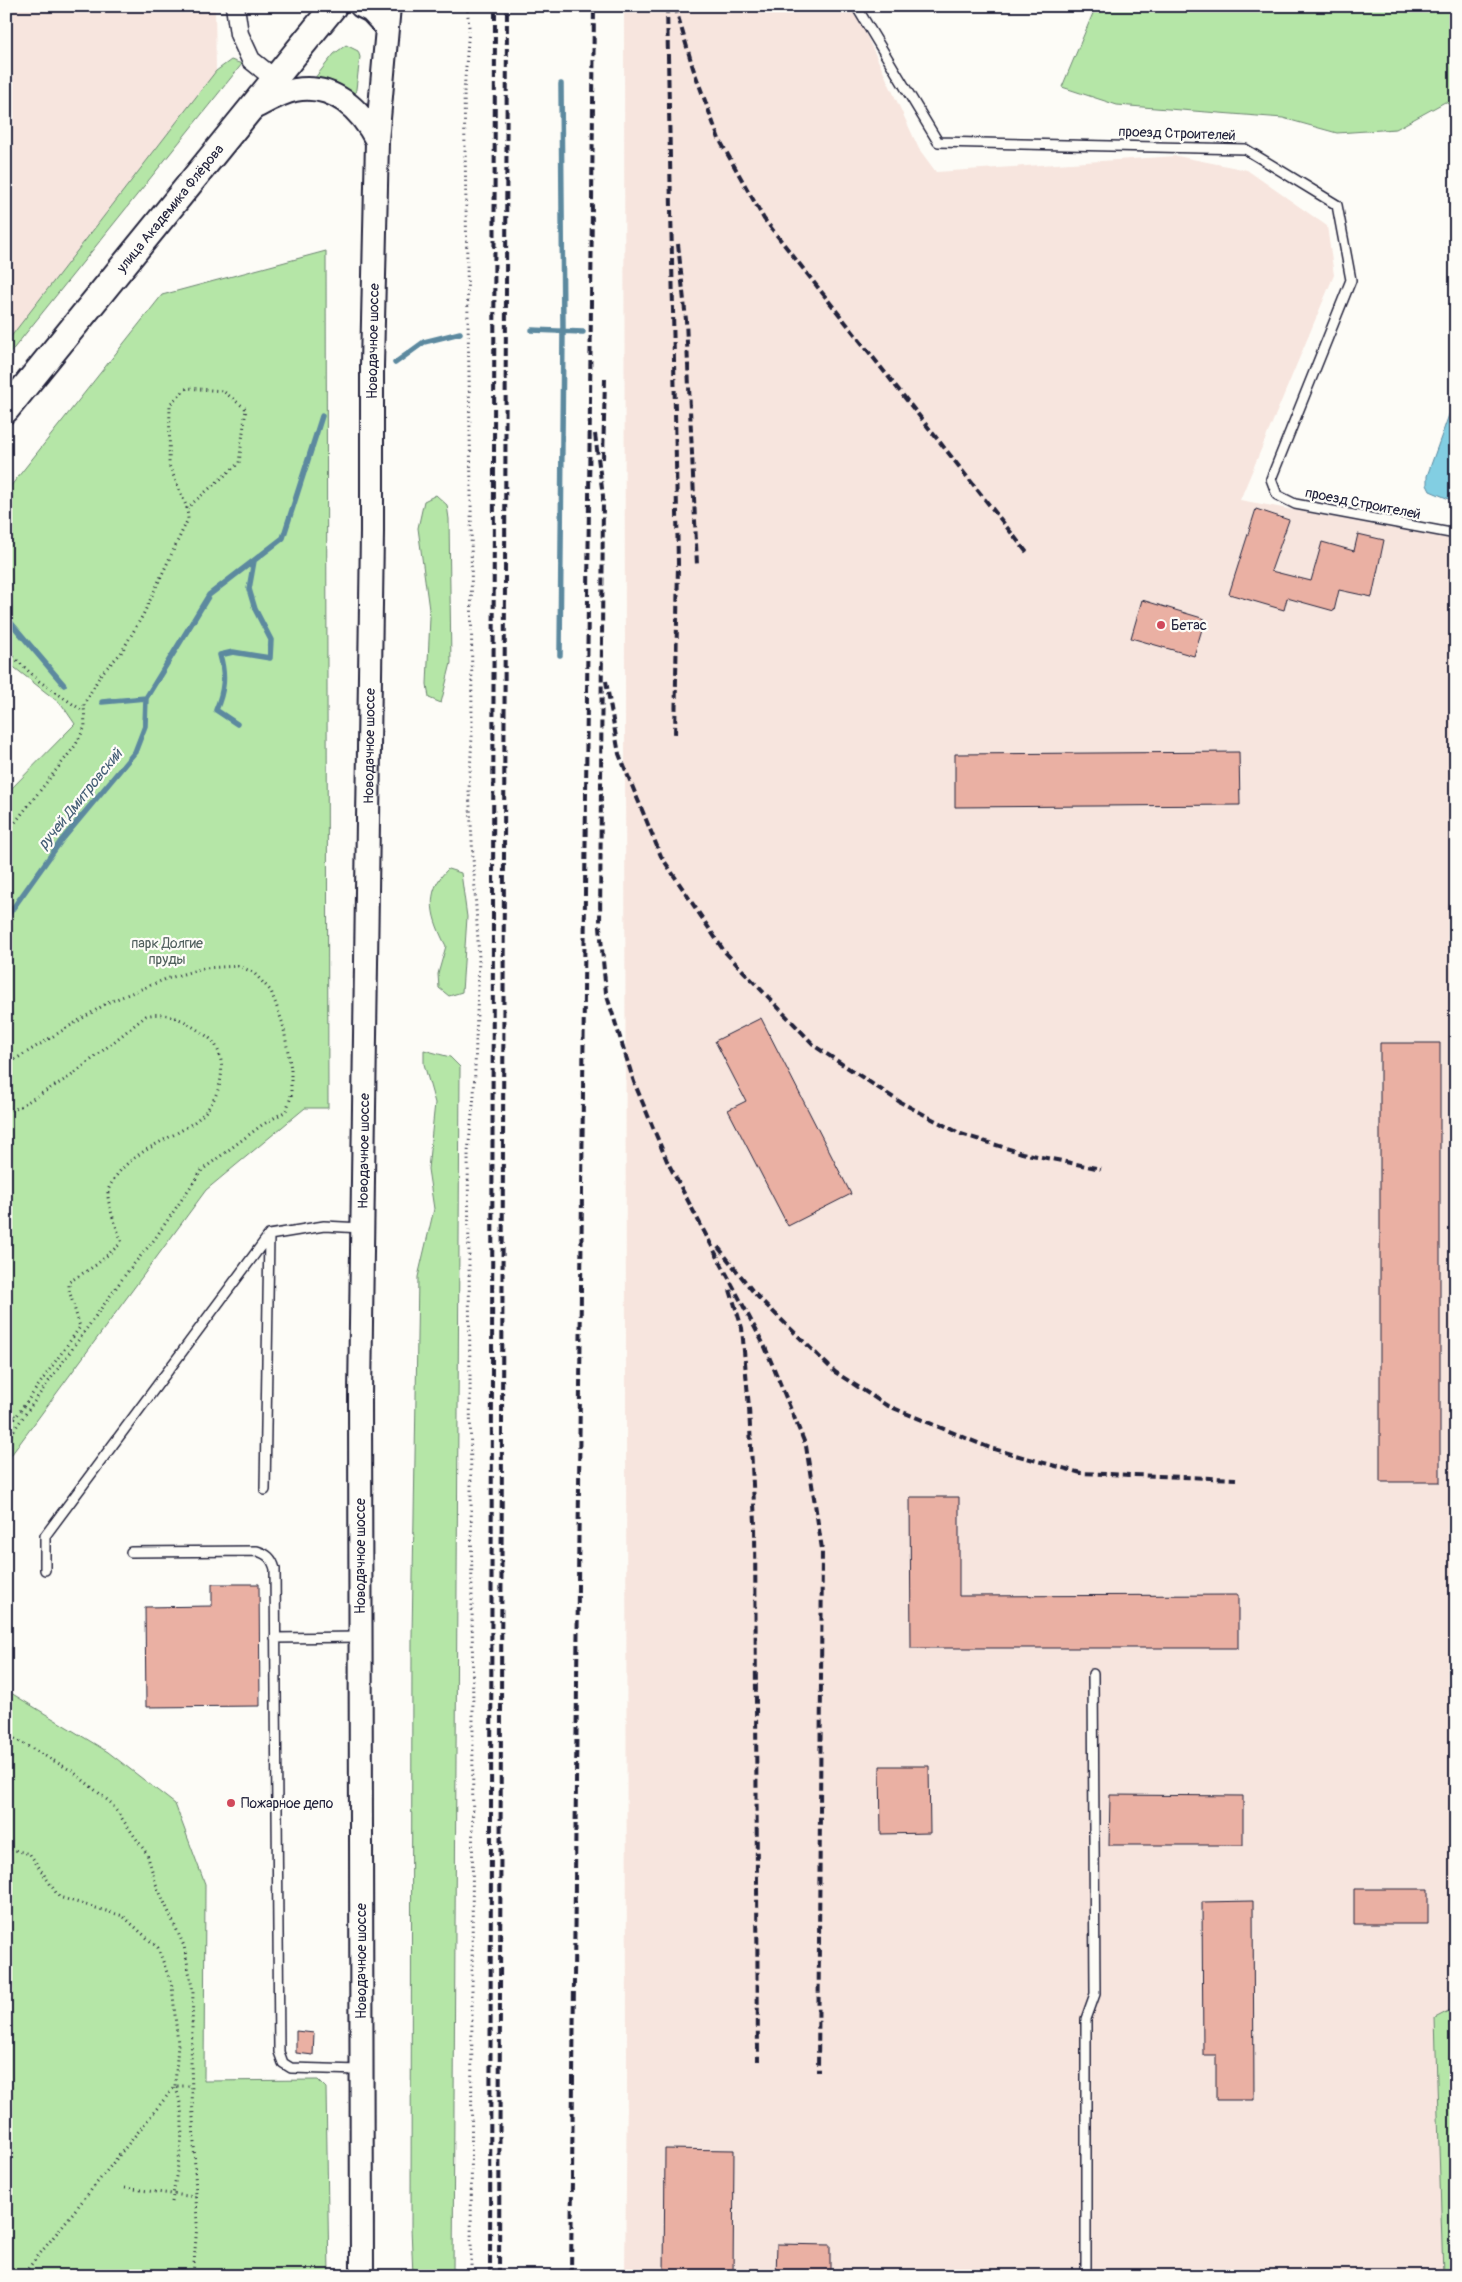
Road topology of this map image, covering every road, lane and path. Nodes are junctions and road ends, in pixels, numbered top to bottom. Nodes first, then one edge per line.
1 (235, 6) edge
2 (334, 6) edge
3 (361, 6) edge
4 (467, 6) edge
5 (856, 6) edge
6 (386, 13) edge
7 (276, 80) junction
8 (252, 109) junction
9 (377, 141) junction
10 (6, 410) edge
11 (187, 508) junction
12 (1456, 534) edge
13 (6, 650) edge
14 (84, 712) junction
15 (6, 834) edge
16 (6, 1065) edge
17 (6, 1109) edge
18 (362, 1228) junction
19 (269, 1235) junction
20 (6, 1410) edge
21 (16, 1417) junction
22 (6, 1432) edge
23 (6, 1442) edge
24 (265, 1490) dead end
25 (131, 1552) dead end
26 (45, 1570) dead end
27 (360, 1637) junction
28 (275, 1638) junction
29 (1093, 1674) dead end
30 (6, 1734) edge
31 (6, 1848) edge
32 (361, 2070) junction
33 (175, 2086) junction
34 (192, 2086) junction
35 (125, 2188) dead end
36 (173, 2195) junction
37 (196, 2197) junction
38 (172, 2202) dead end
39 (22, 2276) edge
40 (193, 2276) edge
41 (362, 2276) edge
42 (471, 2276) edge
43 (1086, 2276) edge

1 - 7 street
2 - 7 main road, улица Академика Флёрова
3 - 6 street
4 - 42 path
5 - 12 lane, проезд Строителей
6 - 9 street, Новодачное шоссе
7 - 8 main road, улица Академика Флёрова
8 - 9 street
8 - 10 main road, улица Академика Флёрова
9 - 18 street, Новодачное шоссе
11 - 11 path
11 - 14 path
13 - 14 path
14 - 15 path
16 - 23 path
17 - 21 path
18 - 19 lane
18 - 27 street, Новодачное шоссе
19 - 24 lane
19 - 26 lane
20 - 21 path
21 - 22 path
25 - 28 lane
27 - 28 lane
27 - 32 street, Новодачное шоссе
28 - 32 lane
29 - 43 lane
30 - 34 path
31 - 33 path
32 - 41 street, Новодачное шоссе
33 - 34 path
33 - 36 path
33 - 39 path
34 - 37 path
35 - 36 path
36 - 37 path
36 - 38 path
37 - 40 path

